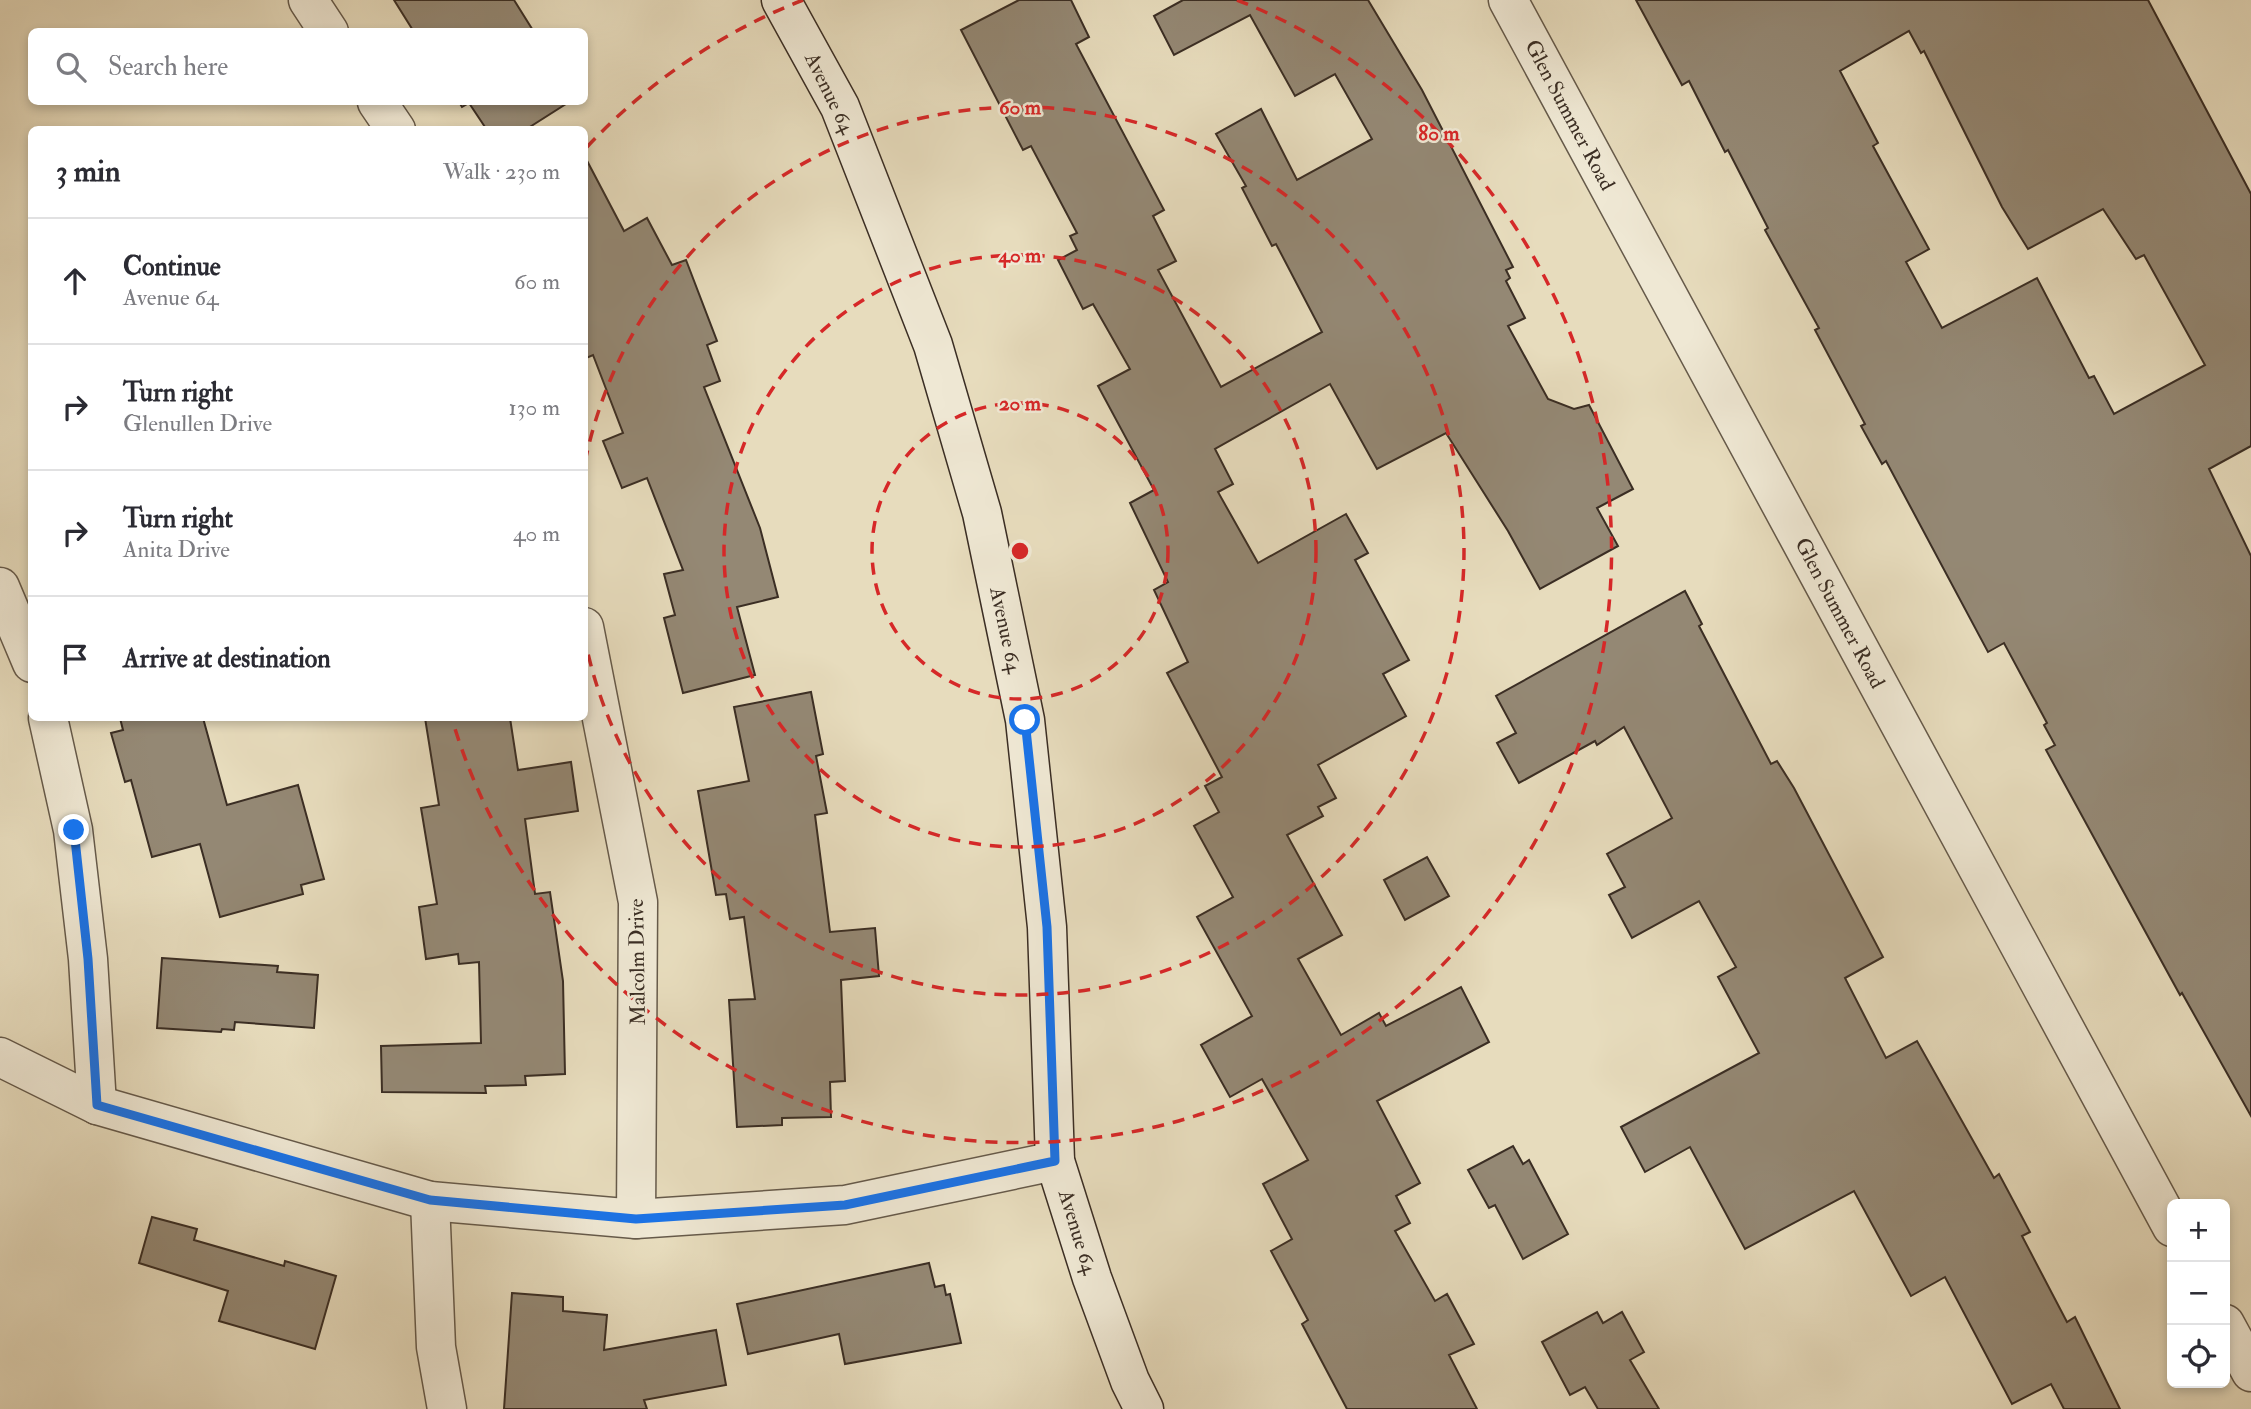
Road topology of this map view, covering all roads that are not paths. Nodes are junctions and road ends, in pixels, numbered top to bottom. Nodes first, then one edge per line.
1 (308, 0) edge
2 (781, 0) edge
3 (1508, 0) edge
4 (326, 28) edge
5 (379, 105) edge
6 (393, 126) edge
7 (0, 587) edge
8 (588, 647) edge
9 (28, 654) edge
10 (49, 721) edge
11 (0, 1057) edge
12 (97, 1105) junction
13 (1055, 1161) junction
14 (430, 1200) junction
15 (2167, 1218) edge
16 (636, 1219) junction
17 (2226, 1325) edge
18 (2251, 1372) edge
19 (447, 1409) edge
20 (1144, 1409) edge

1 - 4 street
2 - 13 street, Avenue 64
3 - 15 street, Glen Summer Road
5 - 6 street
7 - 9 street
8 - 16 street, Malcolm Drive
10 - 12 street
11 - 12 street
12 - 14 street
13 - 16 street
13 - 20 street, Avenue 64
14 - 16 street
14 - 19 street
17 - 18 street

